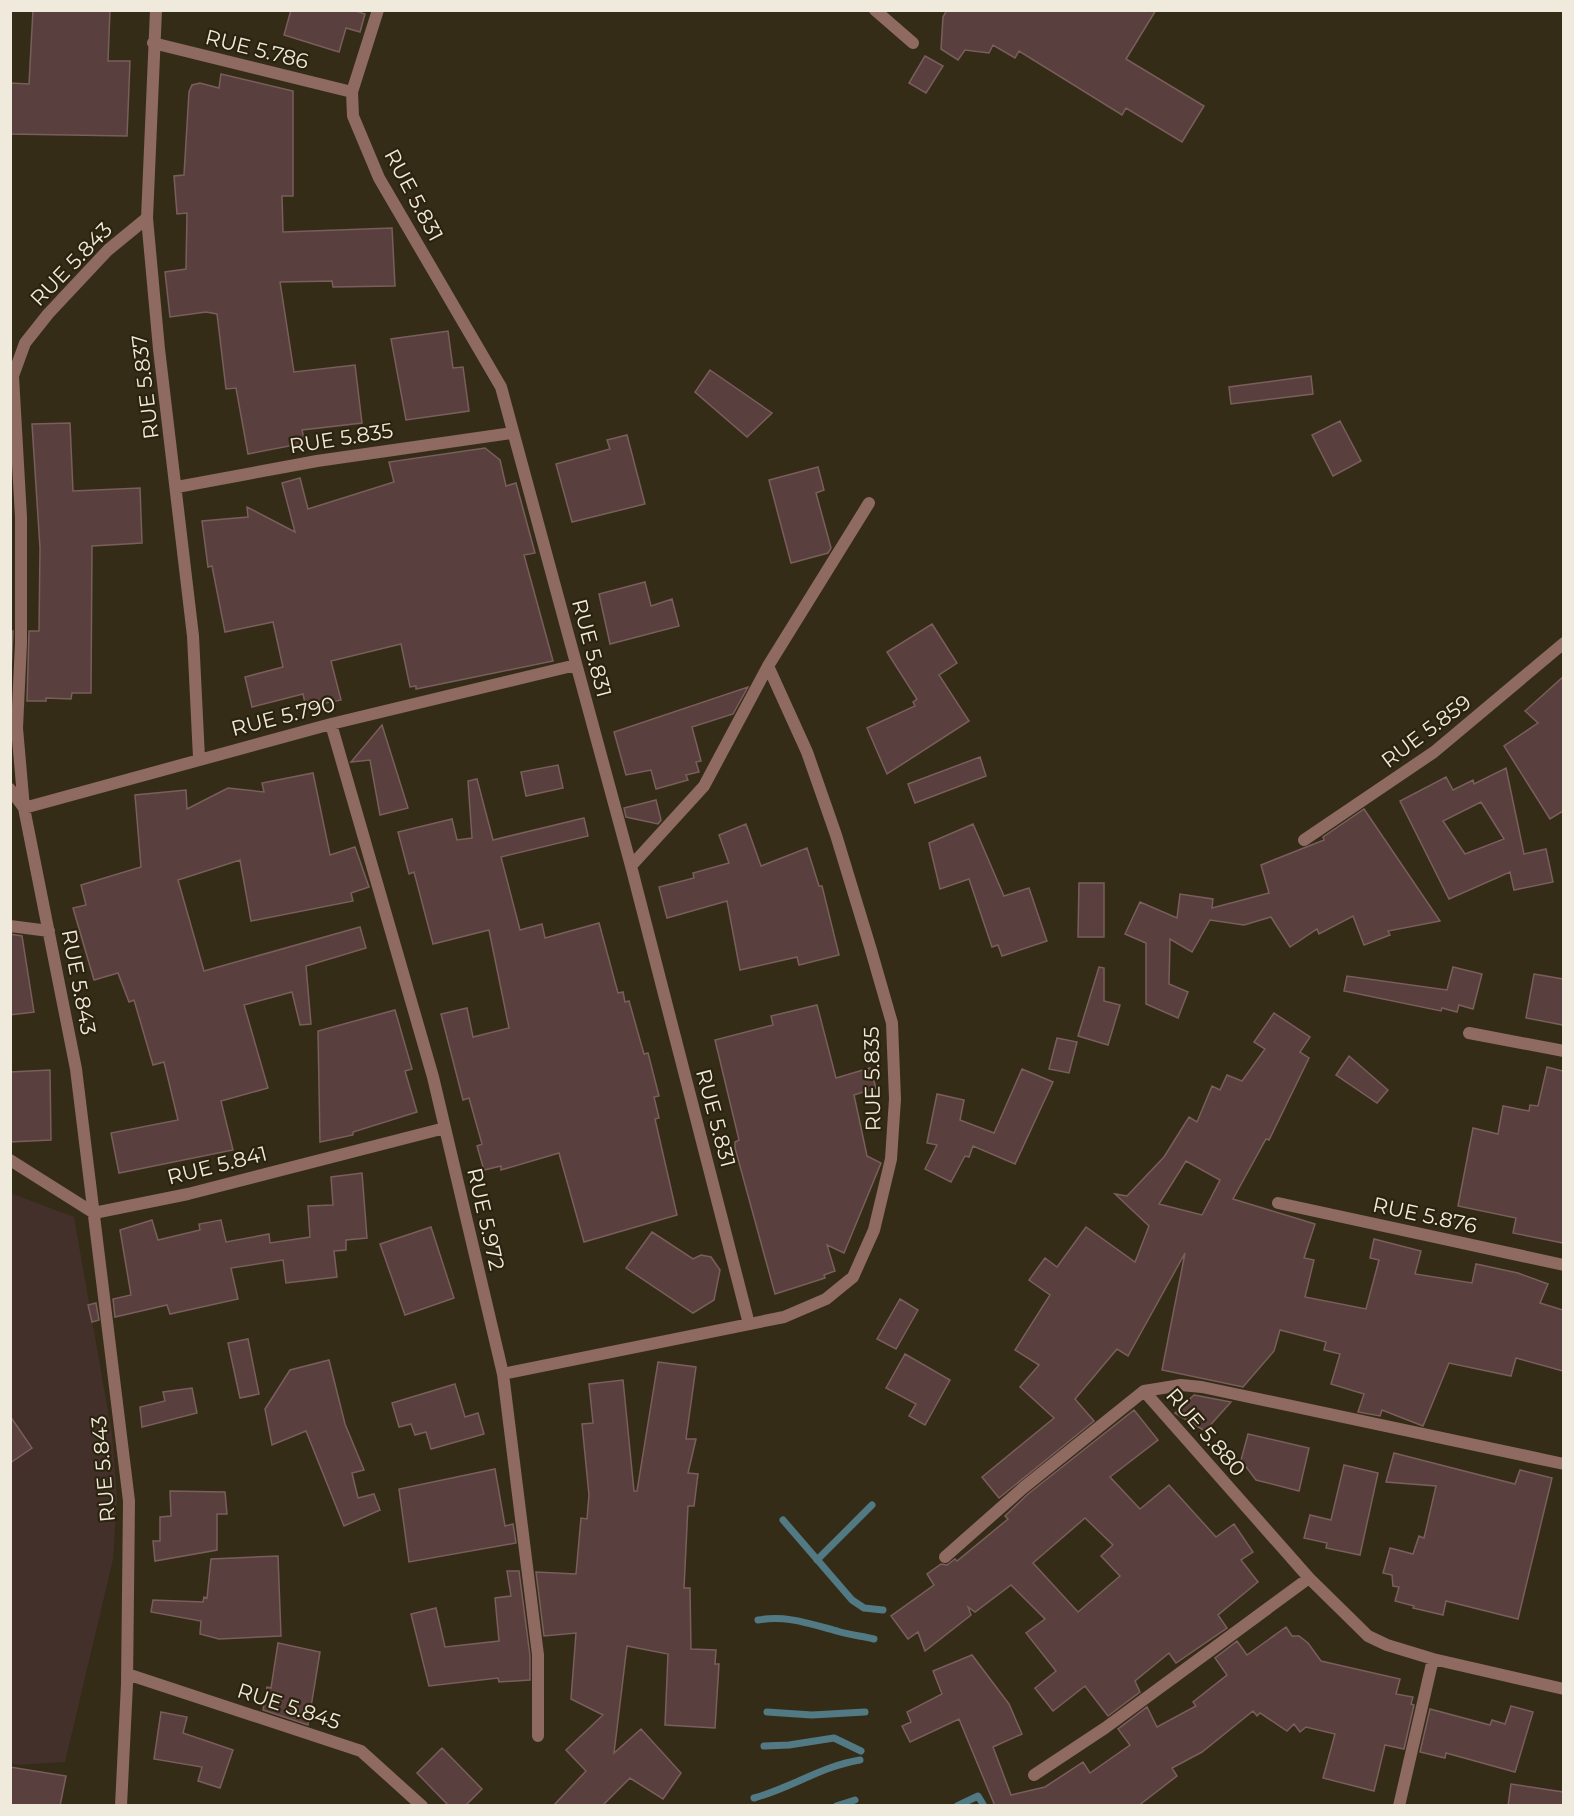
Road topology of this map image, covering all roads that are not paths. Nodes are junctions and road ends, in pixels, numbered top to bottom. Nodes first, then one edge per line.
1 (156, 10) edge
2 (378, 10) edge
3 (875, 10) edge
4 (913, 43) dead end
5 (153, 44) junction
6 (352, 92) junction
7 (147, 218) junction
8 (512, 433) junction
9 (177, 487) junction
10 (869, 503) dead end
11 (1563, 644) edge
12 (576, 665) junction
13 (768, 666) junction
14 (331, 724) junction
15 (199, 758) junction
16 (10, 789) edge
17 (24, 808) junction
18 (1304, 840) dead end
19 (631, 866) junction
20 (10, 926) edge
21 (49, 931) junction
22 (1469, 1033) dead end
23 (1563, 1051) edge
24 (445, 1128) junction
25 (10, 1160) edge
26 (1278, 1203) dead end
27 (94, 1213) junction
28 (1563, 1265) edge
29 (749, 1324) junction
30 (503, 1374) junction
31 (1144, 1391) junction
32 (1563, 1464) edge
33 (945, 1557) dead end
34 (1309, 1578) junction
35 (1434, 1659) junction
36 (127, 1674) junction
37 (1563, 1689) edge
38 (538, 1736) dead end
39 (1034, 1775) dead end
40 (121, 1806) edge
41 (422, 1806) edge
42 (1399, 1806) edge

1 - 5 street, RUE 5.837
2 - 6 street, RUE 5.831
3 - 4 street
5 - 6 street, RUE 5.786
5 - 7 street, RUE 5.837
6 - 8 street, RUE 5.831
7 - 9 street, RUE 5.837
7 - 17 street, RUE 5.843
8 - 9 street, RUE 5.835
8 - 12 street, RUE 5.831
9 - 15 street, RUE 5.837
10 - 13 street
11 - 18 street, RUE 5.859
12 - 14 street, RUE 5.790
12 - 19 street, RUE 5.831
13 - 19 street
13 - 29 street, RUE 5.835
14 - 15 street, RUE 5.790
14 - 24 street, RUE 5.972
15 - 17 street, RUE 5.790
16 - 17 street
17 - 21 street, RUE 5.843
19 - 29 street, RUE 5.831
20 - 21 street
21 - 27 street, RUE 5.843
22 - 23 street
24 - 27 street, RUE 5.841
24 - 30 street, RUE 5.972
25 - 27 street
26 - 28 street, RUE 5.876
27 - 36 street, RUE 5.843
29 - 30 street, RUE 5.835
30 - 38 street, RUE 5.972
31 - 32 street, RUE 5.880
31 - 33 street
31 - 34 street, RUE 5.880
34 - 35 street, RUE 5.880
34 - 39 street
35 - 37 street, RUE 5.880
35 - 42 street
36 - 40 street, RUE 5.843
36 - 41 street, RUE 5.845

